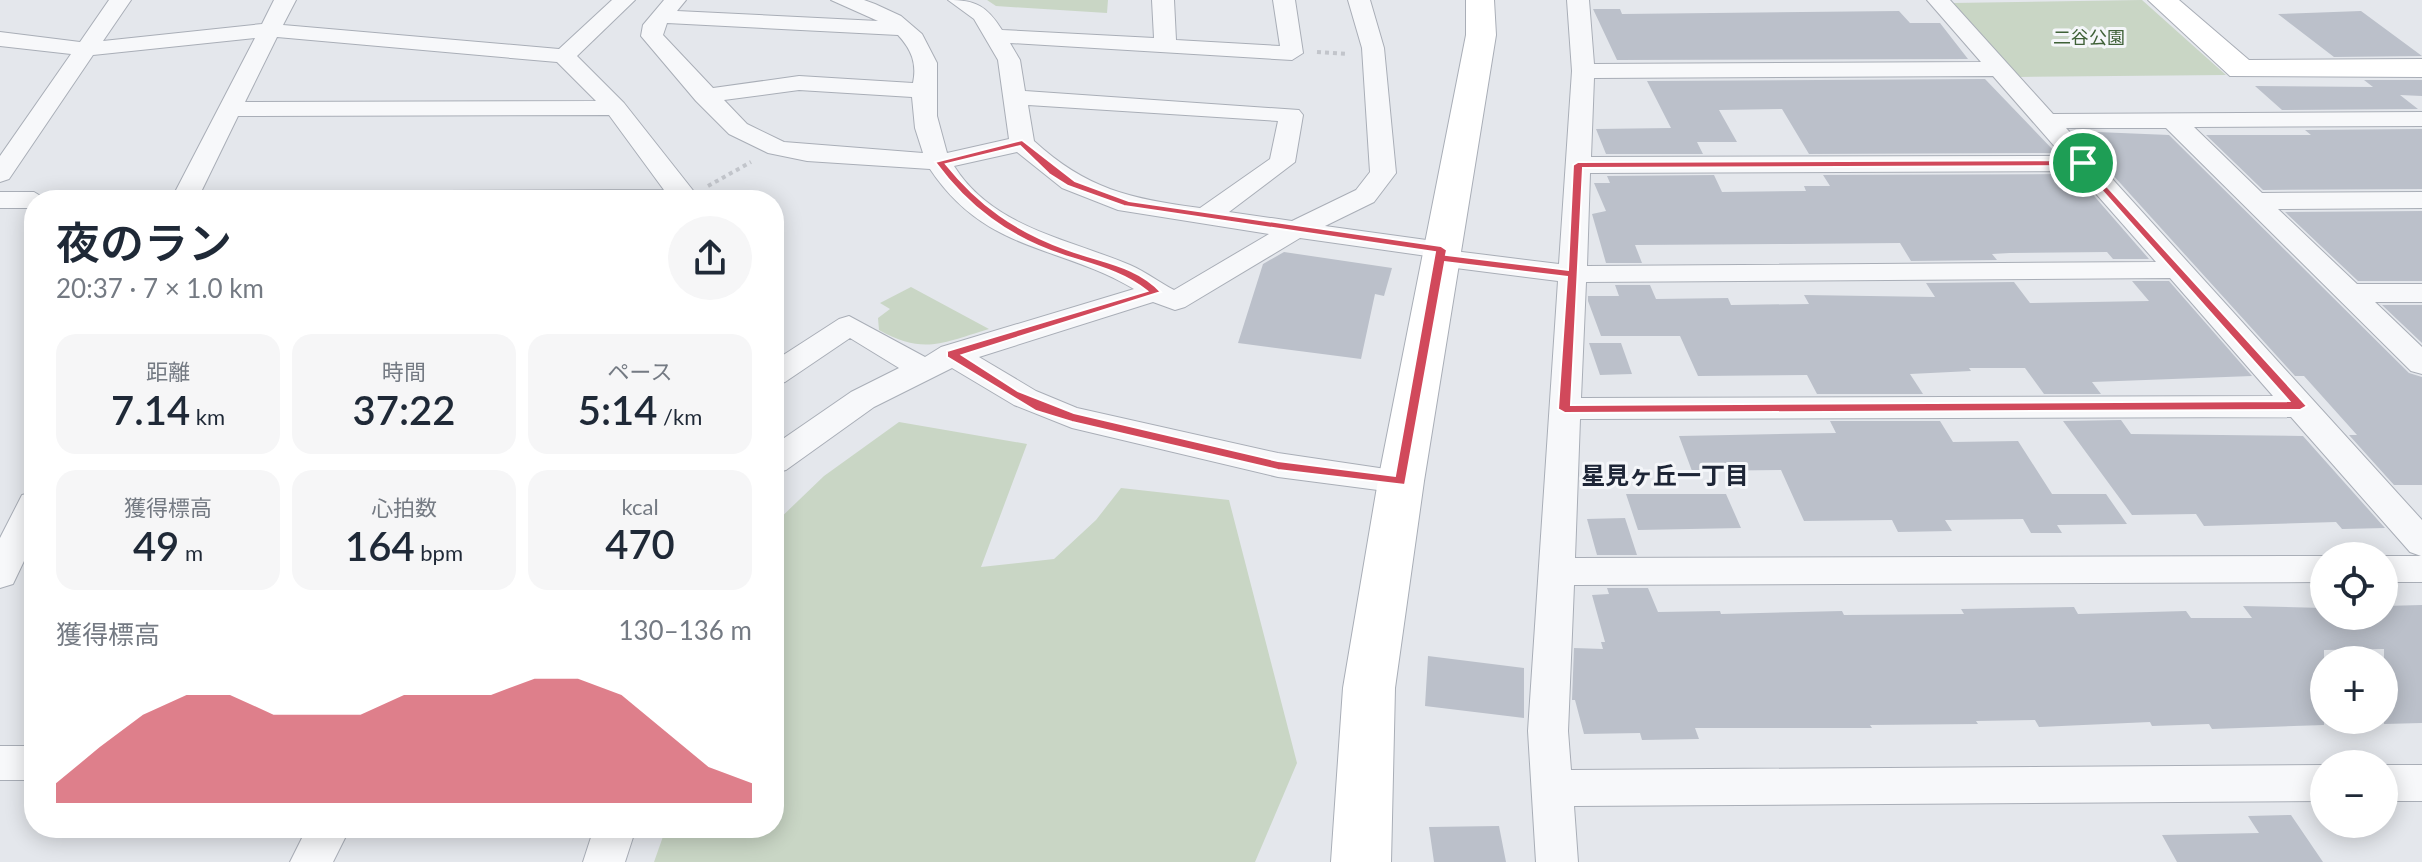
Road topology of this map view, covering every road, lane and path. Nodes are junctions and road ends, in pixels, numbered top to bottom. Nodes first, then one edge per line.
1 (120, 0) edge
2 (285, 0) edge
3 (624, 0) edge
4 (842, 0) edge
5 (959, 0) edge
6 (1163, 0) edge
7 (1284, 0) edge
8 (1359, 0) edge
9 (1480, 0) edge
10 (1578, 0) edge
11 (1938, 0) edge
12 (2162, 0) edge
13 (668, 8) edge
14 (903, 29) junction
15 (268, 30) junction
16 (996, 36) junction
17 (0, 39) edge
18 (1165, 45) junction
19 (86, 49) junction
20 (1292, 50) junction
21 (1356, 54) dead end
22 (564, 56) junction
23 (2422, 68) edge
24 (2001, 69) junction
25 (1583, 71) junction
26 (924, 91) junction
27 (704, 96) junction
28 (1015, 97) junction
29 (616, 108) junction
30 (229, 109) junction
31 (2422, 119) edge
32 (2172, 120) junction
33 (2047, 121) junction
34 (1022, 143) junction
35 (777, 148) junction
36 (940, 162) junction
37 (2083, 163) junction
38 (1578, 165) junction
39 (0, 174) edge
40 (189, 190) edge
41 (678, 190) edge
42 (701, 190) edge
43 (0, 200) edge
44 (24, 200) edge
45 (2422, 200) edge
46 (2254, 201) junction
47 (1204, 218) junction
48 (1297, 229) junction
49 (1441, 254) junction
50 (2179, 270) junction
51 (1573, 274) junction
52 (1156, 292) junction
53 (2349, 293) junction
54 (2422, 293) edge
55 (952, 354) junction
56 (2422, 364) edge
57 (920, 367) junction
58 (784, 368) edge
59 (2300, 406) junction
60 (1565, 409) junction
61 (784, 455) edge
62 (1401, 481) junction
63 (24, 534) edge
64 (2422, 543) edge
65 (2310, 569) edge
66 (2398, 569) edge
67 (2422, 569) edge
68 (12, 571) edge
69 (1555, 572) junction
70 (0, 763) edge
71 (24, 763) edge
72 (2310, 783) edge
73 (2398, 783) edge
74 (2422, 783) edge
75 (1551, 788) junction
76 (324, 838) edge
77 (612, 838) edge
78 (311, 862) edge
79 (604, 862) edge
80 (1361, 862) edge
81 (1557, 862) edge

1 - 19 street
2 - 15 street
3 - 22 street
4 - 14 street
5 - 16 street
6 - 18 street
7 - 20 street
8 - 48 street
9 - 49 street
10 - 25 street
11 - 24 street
12 - 23 street
13 - 14 street
13 - 27 street
14 - 26 street
15 - 19 street
15 - 22 street
15 - 30 street
16 - 18 street
16 - 28 street
17 - 19 street
18 - 20 street
19 - 39 street
20 - 21 path
22 - 29 street
24 - 25 street
24 - 33 street
25 - 38 street
26 - 27 street
26 - 36 street
27 - 35 street
28 - 34 street
28 - 47 street
29 - 30 street
29 - 41 street
30 - 40 street
31 - 32 street
32 - 33 street
32 - 46 street
33 - 37 street
34 - 36 street
34 - 47 street
35 - 36 street
35 - 42 path
36 - 52 street
37 - 38 street
37 - 50 street
38 - 51 street
43 - 44 street
45 - 46 street
46 - 53 street
47 - 48 street
48 - 49 street
48 - 52 street
49 - 51 street
49 - 62 street
50 - 51 street
50 - 59 street
51 - 60 street
52 - 55 street
53 - 54 street
53 - 56 street
55 - 57 street
55 - 62 street
57 - 58 street
57 - 61 street
59 - 60 street
59 - 64 street
60 - 69 street
62 - 80 street
63 - 68 street
65 - 69 street
66 - 67 street
69 - 75 street
70 - 71 street
72 - 75 street
73 - 74 street
75 - 81 street
76 - 78 street
77 - 79 street

